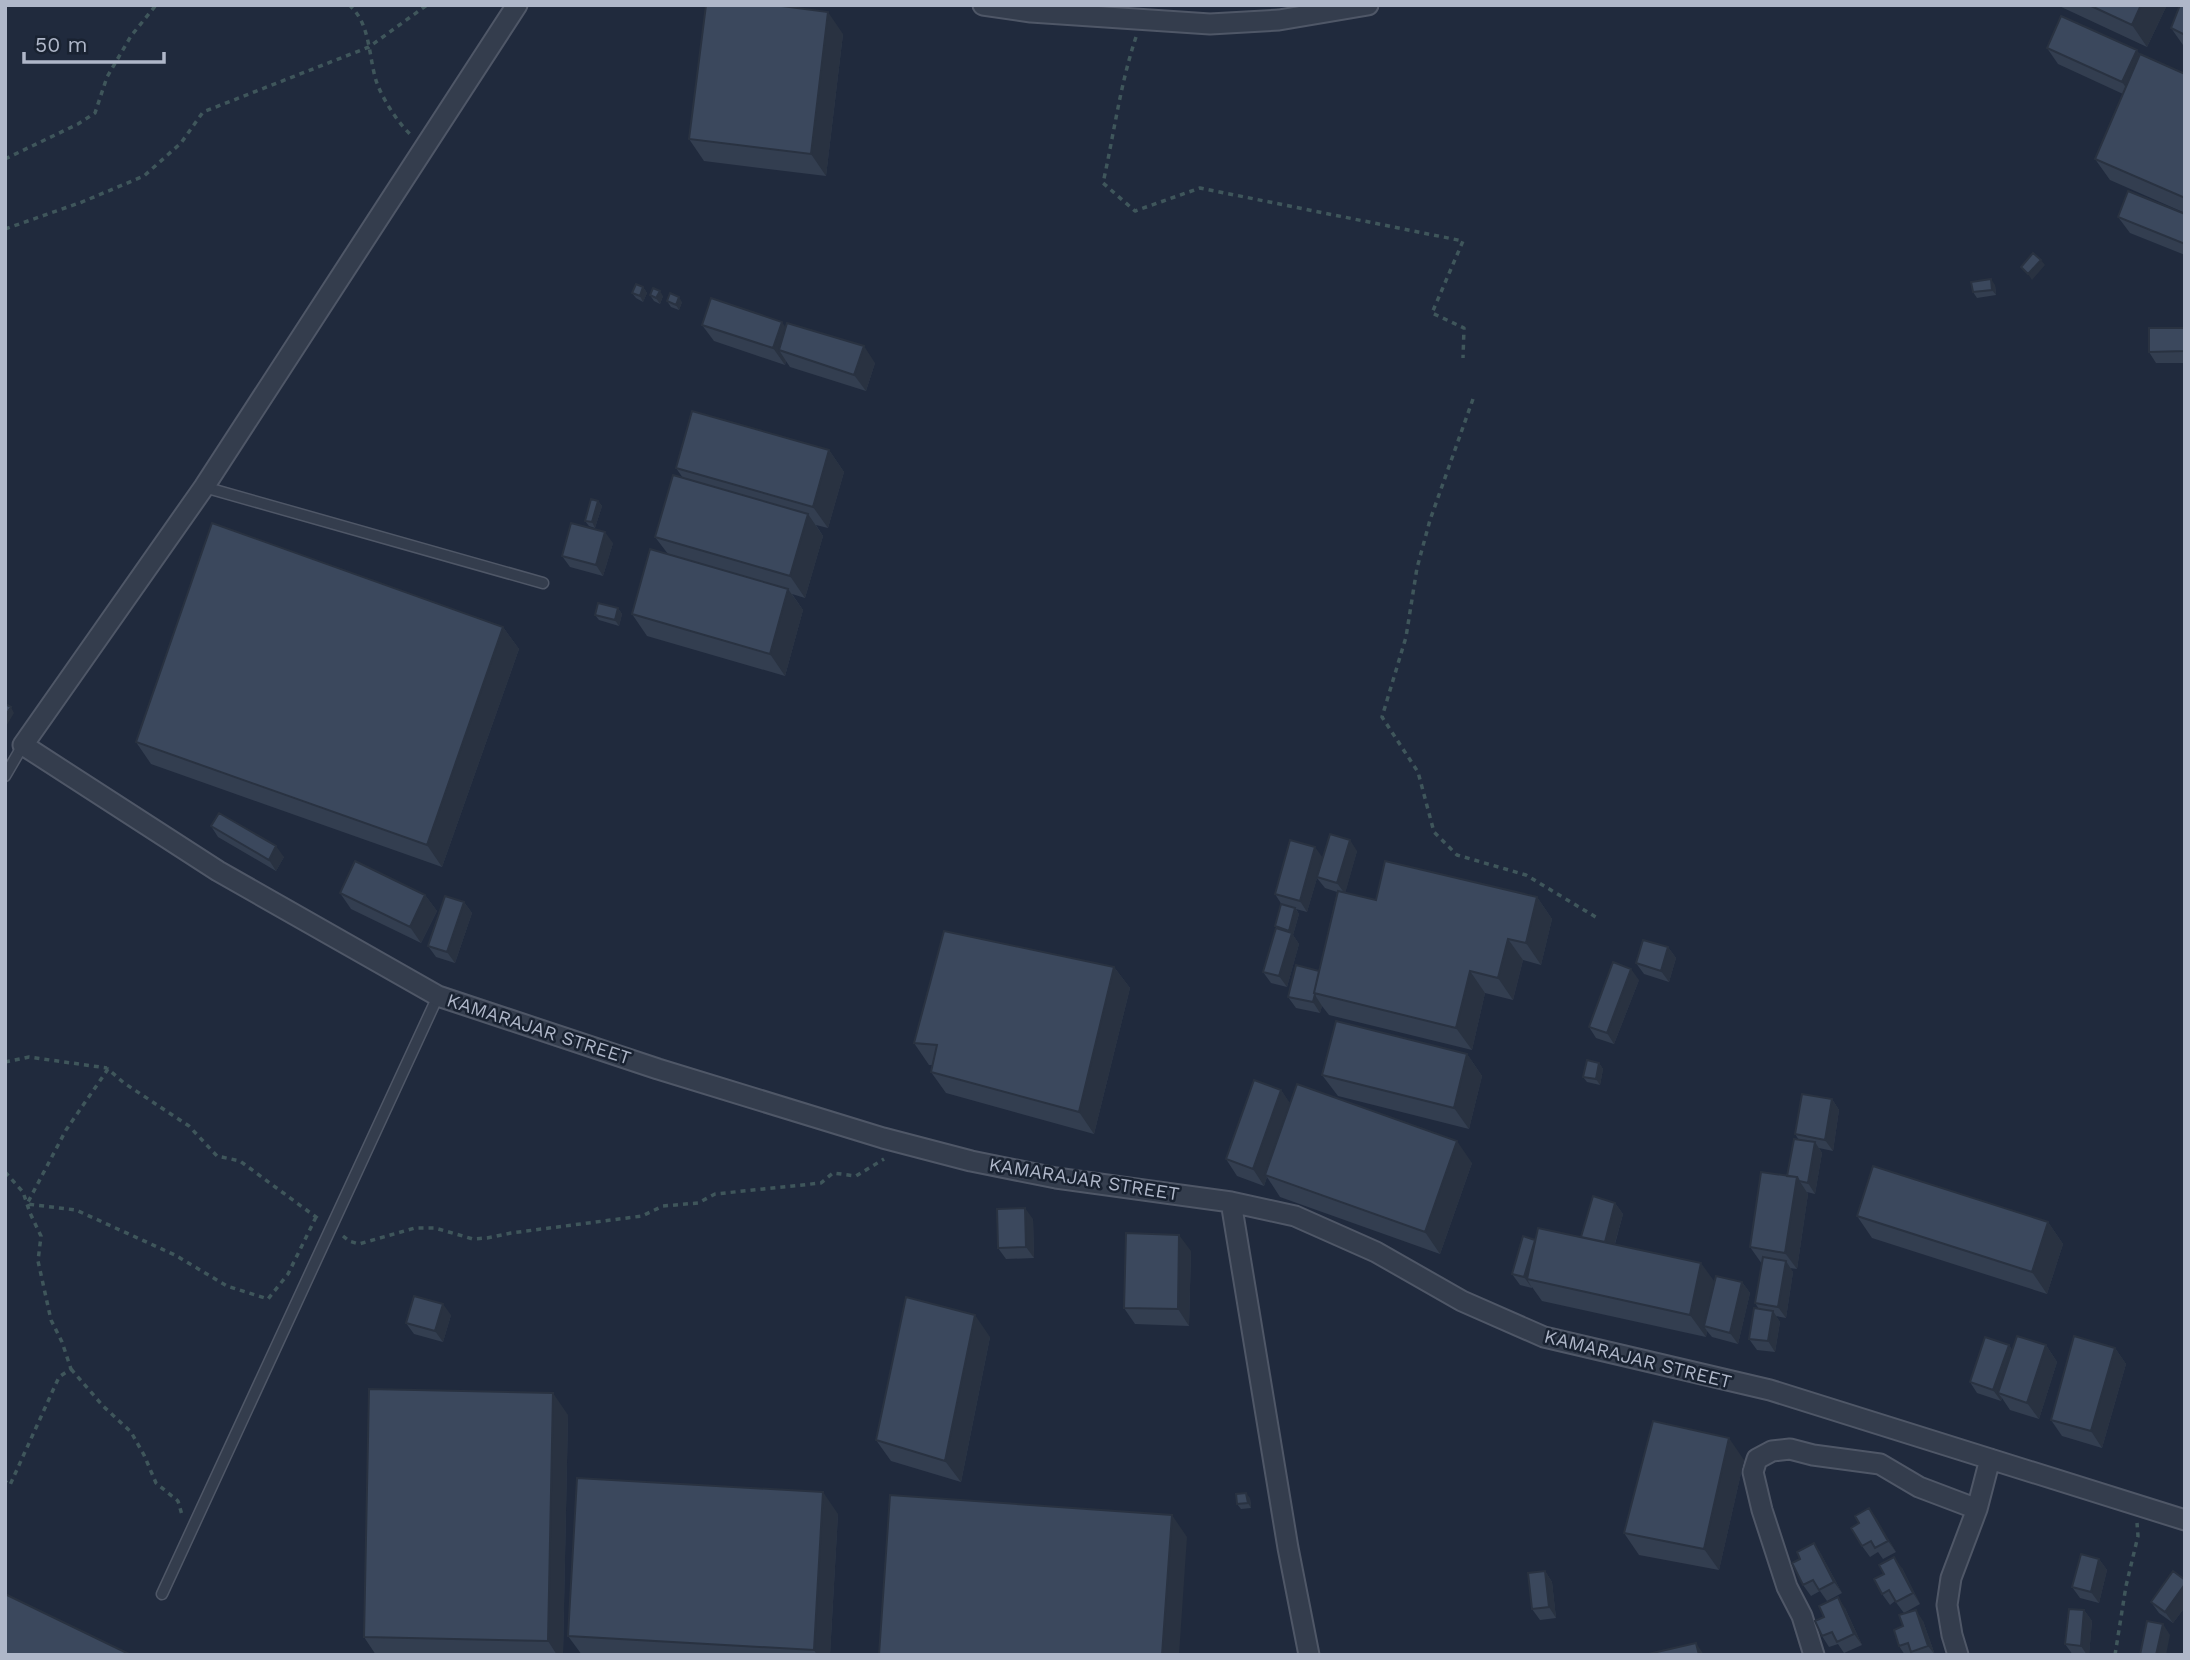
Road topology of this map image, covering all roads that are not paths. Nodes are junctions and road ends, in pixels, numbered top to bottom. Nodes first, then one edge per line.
1 (517, 5) edge
2 (984, 5) edge
3 (1368, 5) edge
4 (204, 488) junction
5 (543, 583) dead end
6 (23, 745) junction
7 (5, 776) edge
8 (438, 996) junction
9 (1231, 1202) junction
10 (1990, 1459) junction
11 (1977, 1509) junction
12 (2185, 1520) edge
13 (162, 1594) dead end
14 (1309, 1655) edge
15 (1814, 1655) edge
16 (1958, 1655) edge

1 - 4 street
2 - 3 street
4 - 5 lane
4 - 6 street
6 - 7 lane
6 - 8 street, KAMARAJAR STREET
8 - 9 street, KAMARAJAR STREET
8 - 13 lane
9 - 10 street, KAMARAJAR STREET
9 - 14 street
10 - 11 street
10 - 12 street, KAMARAJAR STREET
11 - 15 street
11 - 16 street

